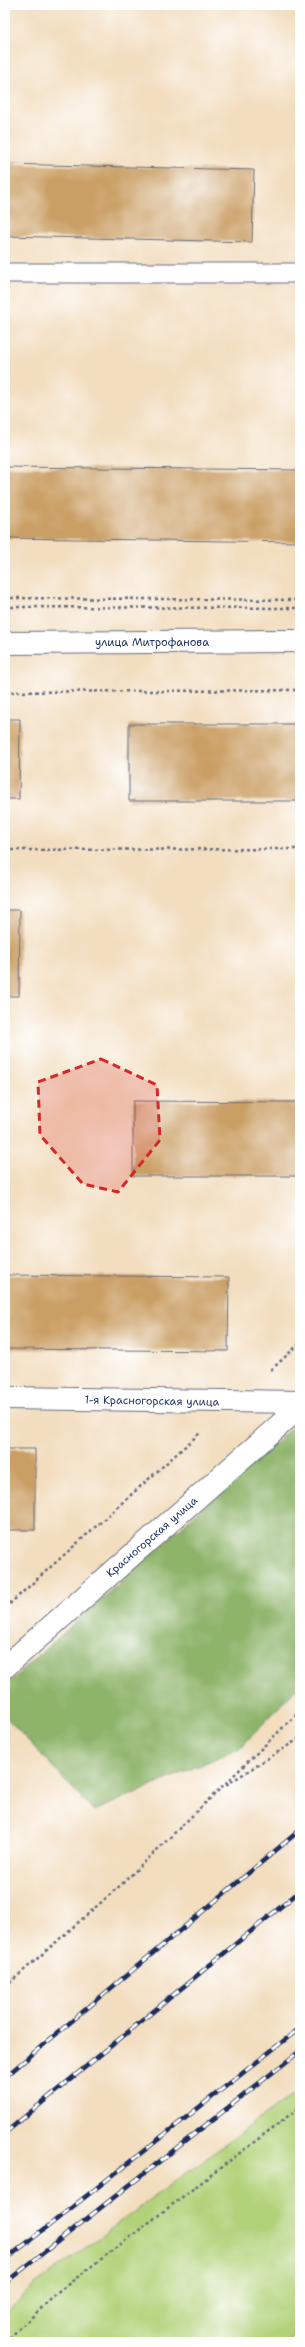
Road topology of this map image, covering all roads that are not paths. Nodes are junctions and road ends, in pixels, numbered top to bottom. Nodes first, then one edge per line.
1 (5, 273) edge
2 (300, 273) edge
3 (300, 641) edge
4 (5, 643) edge
5 (5, 1398) edge
6 (300, 1402) edge
7 (300, 1407) edge
8 (5, 1667) edge

1 - 2 lane
3 - 4 street, улица Митрофанова
5 - 6 street, 1-я Красногорская улица
7 - 8 street, Красногорская улица

